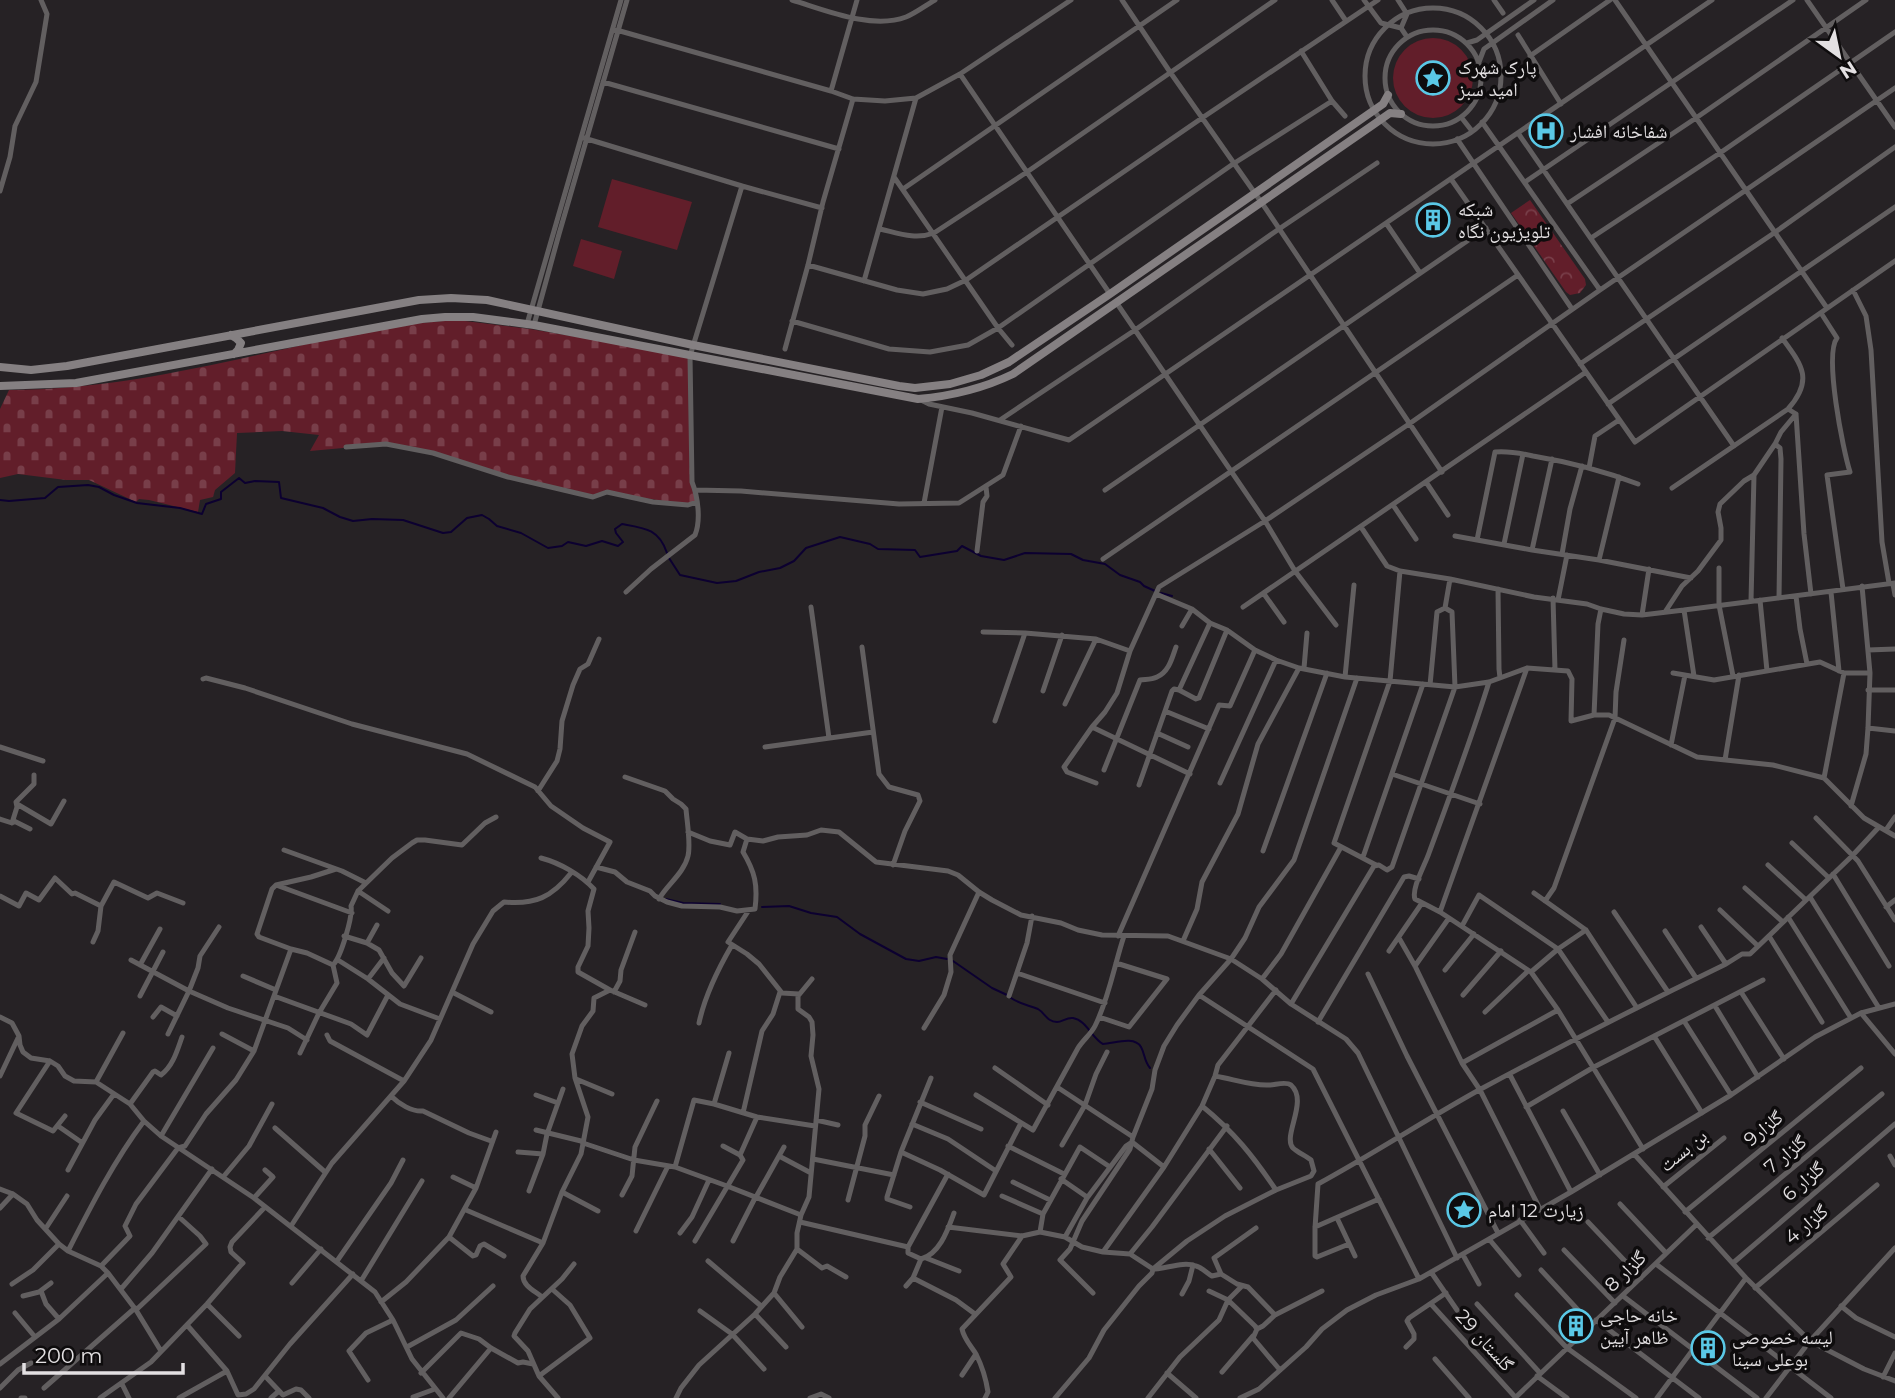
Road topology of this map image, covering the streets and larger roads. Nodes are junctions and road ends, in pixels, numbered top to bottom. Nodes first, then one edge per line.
1 (41, 0) edge
2 (621, 0) edge
3 (627, 0) edge
4 (792, 0) edge
5 (857, 0) edge
6 (935, 0) edge
7 (1070, 0) edge
8 (1122, 0) edge
9 (1177, 0) edge
10 (1275, 0) edge
11 (1332, 0) edge
12 (1378, 0) edge
13 (1398, 0) edge
14 (1494, 0) edge
15 (1534, 0) edge
16 (1553, 0) edge
17 (1613, 0) edge
18 (1712, 0) edge
19 (1793, 0) edge
20 (1807, 0) edge
21 (1866, 0) edge
22 (1366, 3) edge
23 (1503, 13) dead end
24 (1407, 14) junction
25 (852, 18) junction
26 (1346, 21) junction
27 (1389, 24) junction
28 (1139, 27) junction
29 (1401, 28) junction
30 (1827, 28) junction
31 (615, 30) junction
32 (1895, 32) edge
33 (1486, 34) junction
34 (1518, 35) dead end
35 (1407, 37) junction
36 (1467, 43) junction
37 (1492, 44) junction
38 (1646, 45) junction
39 (1301, 51) junction
40 (1530, 56) junction
41 (1479, 62) junction
42 (1851, 63) junction
43 (1170, 72) junction
44 (960, 74) junction
45 (603, 82) junction
46 (1672, 83) junction
47 (1895, 88) edge
48 (831, 91) junction
49 (1388, 95) junction
50 (916, 98) junction
51 (853, 99) junction
52 (1332, 101) junction
53 (1877, 101) junction
54 (1561, 104) junction
55 (1374, 110) junction
56 (1401, 114) junction
57 (1345, 116) dead end
58 (1461, 117) junction
59 (1202, 118) junction
60 (1696, 118) junction
61 (1381, 120) junction
62 (1482, 122) junction
63 (996, 126) junction
64 (1895, 127) edge
65 (1472, 131) junction
66 (1518, 133) junction
67 (584, 138) junction
68 (1457, 139) junction
69 (1499, 146) junction
70 (1895, 147) edge
71 (839, 149) junction
72 (1720, 153) junction
73 (1377, 163) dead end
74 (1474, 163) junction
75 (1233, 164) junction
76 (1544, 169) junction
77 (1027, 172) junction
78 (894, 177) junction
79 (1451, 178) junction
80 (1525, 182) junction
81 (742, 186) junction
82 (903, 189) junction
83 (0, 191) edge
84 (1746, 191) junction
85 (1254, 193) junction
86 (1261, 202) junction
87 (1567, 204) junction
88 (1895, 207) edge
89 (822, 208) junction
90 (1058, 217) junction
91 (1386, 223) junction
92 (1486, 228) junction
93 (880, 229) junction
94 (1279, 229) junction
95 (934, 233) junction
96 (1774, 233) junction
97 (1591, 238) junction
98 (1090, 264) junction
99 (1894, 264) edge
100 (808, 265) junction
101 (1802, 272) junction
102 (1420, 273) junction
103 (1310, 275) junction
104 (1518, 275) junction
105 (1619, 277) junction
106 (966, 280) junction
107 (864, 281) junction
108 (1600, 290) junction
109 (1853, 290) junction
110 (1110, 294) junction
111 (1116, 303) junction
112 (1827, 308) junction
113 (1572, 309) junction
114 (534, 311) junction
115 (1821, 313) junction
116 (1646, 319) junction
117 (792, 321) junction
118 (1552, 323) junction
119 (531, 324) junction
120 (283, 326) junction
121 (1344, 326) junction
122 (998, 328) junction
123 (1135, 330) junction
124 (231, 335) junction
125 (1783, 338) junction
126 (283, 344) junction
127 (692, 345) junction
128 (1012, 345) dead end
129 (785, 349) dead end
130 (234, 354) junction
131 (690, 356) junction
132 (1673, 360) junction
133 (1580, 364) junction
134 (0, 367) edge
135 (1586, 372) junction
136 (1375, 373) junction
137 (1165, 374) junction
138 (0, 386) edge
139 (1699, 396) junction
140 (918, 399) junction
141 (1608, 404) junction
142 (942, 407) junction
143 (1788, 409) junction
144 (1796, 414) junction
145 (1000, 420) junction
146 (1619, 420) junction
147 (1409, 424) junction
148 (1199, 425) junction
149 (1021, 426) junction
150 (1775, 444) junction
151 (1734, 446) junction
152 (346, 447) dead end
153 (1523, 454) junction
154 (1552, 459) junction
155 (1586, 467) junction
156 (1231, 471) junction
157 (1443, 472) junction
158 (1754, 475) junction
159 (1619, 477) junction
160 (1426, 482) junction
161 (1638, 484) dead end
162 (986, 486) junction
163 (1672, 488) dead end
164 (695, 490) junction
165 (1105, 490) dead end
166 (697, 502) junction
167 (924, 503) junction
168 (1393, 505) junction
169 (1448, 515) dead end
170 (1265, 521) junction
171 (1361, 527) junction
172 (1455, 537) dead end
173 (1416, 539) dead end
174 (1476, 540) junction
175 (1504, 544) junction
176 (1532, 550) junction
177 (977, 551) dead end
178 (1564, 554) junction
179 (1102, 559) dead end
180 (1599, 559) junction
181 (1719, 568) dead end
182 (1649, 569) junction
183 (1295, 571) junction
184 (1400, 571) junction
185 (1691, 578) junction
186 (1450, 579) junction
187 (1892, 583) edge
188 (1354, 585) dead end
189 (1862, 586) junction
190 (1498, 589) junction
191 (1843, 589) junction
192 (626, 592) dead end
193 (1831, 592) junction
194 (1811, 593) junction
195 (1156, 594) junction
196 (1264, 594) junction
197 (1895, 595) edge
198 (1796, 596) junction
199 (1779, 598) junction
200 (1555, 599) junction
201 (1760, 600) junction
202 (1751, 601) junction
203 (1719, 605) junction
204 (811, 607) dead end
205 (1243, 607) dead end
206 (1445, 608) junction
207 (1192, 609) junction
208 (1601, 610) junction
209 (1684, 610) junction
210 (1665, 612) junction
211 (1642, 615) junction
212 (1284, 622) dead end
213 (1210, 623) junction
214 (1336, 625) dead end
215 (1182, 626) dead end
216 (1227, 630) junction
217 (983, 632) dead end
218 (1026, 633) junction
219 (1307, 633) dead end
220 (1062, 635) junction
221 (598, 639) dead end
222 (1096, 639) junction
223 (1624, 640) dead end
224 (862, 647) dead end
225 (1176, 647) dead end
226 (1895, 649) edge
227 (1130, 650) junction
228 (1255, 650) junction
229 (1868, 650) junction
230 (1276, 660) junction
231 (1807, 664) junction
232 (1302, 668) junction
233 (1527, 668) junction
234 (1555, 670) junction
235 (1767, 671) junction
236 (1842, 672) junction
237 (1326, 673) junction
238 (1673, 673) dead end
239 (1870, 673) junction
240 (1685, 675) junction
241 (1694, 676) junction
242 (1736, 676) junction
243 (1345, 677) junction
244 (1357, 678) junction
245 (1500, 678) junction
246 (203, 679) dead end
247 (1390, 681) junction
248 (1489, 682) junction
249 (1427, 684) junction
250 (1455, 687) junction
251 (1179, 690) junction
252 (1868, 690) junction
253 (1895, 690) edge
254 (1043, 691) dead end
255 (1065, 705) dead end
256 (1165, 711) junction
257 (1594, 715) junction
258 (1615, 718) junction
259 (995, 721) dead end
260 (1092, 727) junction
261 (1868, 728) junction
262 (1209, 729) junction
263 (1895, 731) edge
264 (873, 732) junction
265 (1157, 733) junction
266 (829, 738) junction
267 (1116, 739) junction
268 (1671, 745) junction
269 (0, 747) edge
270 (765, 747) dead end
271 (1188, 747) dead end
272 (1149, 754) junction
273 (1725, 760) junction
274 (43, 761) dead end
275 (1104, 770) dead end
276 (1189, 774) junction
277 (1392, 774) junction
278 (34, 775) dead end
279 (625, 777) dead end
280 (1824, 778) junction
281 (1220, 782) dead end
282 (1096, 783) dead end
283 (1421, 784) junction
284 (1139, 785) dead end
285 (538, 791) junction
286 (1451, 794) junction
287 (64, 801) dead end
288 (17, 804) junction
289 (1480, 804) junction
290 (1851, 806) junction
291 (496, 817) dead end
292 (1895, 817) edge
293 (1816, 818) dead end
294 (0, 819) edge
295 (12, 823) junction
296 (1879, 827) junction
297 (30, 829) dead end
298 (1886, 830) junction
299 (688, 832) junction
300 (1895, 836) edge
301 (747, 839) junction
302 (1792, 843) dead end
303 (1341, 847) junction
304 (284, 849) dead end
305 (1263, 851) dead end
306 (1852, 856) junction
307 (1363, 857) junction
308 (541, 858) dead end
309 (1376, 864) junction
310 (1768, 864) dead end
311 (892, 865) junction
312 (596, 867) junction
313 (336, 869) junction
314 (571, 873) junction
315 (1831, 876) junction
316 (1419, 879) junction
317 (588, 882) junction
318 (366, 883) junction
319 (276, 884) junction
320 (1745, 888) dead end
321 (358, 891) junction
322 (979, 892) junction
323 (1534, 893) dead end
324 (0, 896) edge
325 (659, 899) junction
326 (1808, 899) junction
327 (1895, 900) edge
328 (1545, 901) junction
329 (184, 903) dead end
330 (1422, 903) junction
331 (101, 906) junction
332 (1886, 907) junction
333 (749, 910) junction
334 (1720, 910) dead end
335 (388, 911) dead end
336 (1440, 912) junction
337 (1614, 912) dead end
338 (352, 913) junction
339 (1032, 916) junction
340 (1449, 918) junction
341 (1786, 920) junction
342 (1895, 920) edge
343 (377, 925) dead end
344 (1462, 926) junction
345 (219, 927) dead end
346 (1701, 927) dead end
347 (160, 929) dead end
348 (1586, 930) junction
349 (1665, 931) dead end
350 (635, 932) dead end
351 (1474, 934) junction
352 (344, 936) junction
353 (1121, 936) junction
354 (1769, 936) junction
355 (1399, 938) junction
356 (1182, 941) junction
357 (93, 942) dead end
358 (367, 943) junction
359 (732, 945) junction
360 (1758, 946) junction
361 (291, 949) junction
362 (1558, 949) junction
363 (1389, 951) dead end
364 (1500, 951) junction
365 (163, 952) dead end
366 (384, 958) junction
367 (421, 958) dead end
368 (1231, 959) junction
369 (131, 960) dead end
370 (335, 962) junction
371 (1116, 963) junction
372 (1726, 964) junction
373 (140, 965) junction
374 (1415, 966) junction
375 (1889, 966) dead end
376 (1445, 970) dead end
377 (153, 971) junction
378 (1529, 971) junction
379 (1017, 973) junction
380 (1368, 974) dead end
381 (243, 976) dead end
382 (1696, 978) junction
383 (368, 979) junction
384 (812, 979) dead end
385 (1262, 979) junction
386 (1763, 979) dead end
387 (1276, 990) junction
388 (189, 991) junction
389 (612, 991) junction
390 (452, 992) junction
391 (780, 992) junction
392 (1668, 992) junction
393 (1741, 992) junction
394 (275, 993) junction
395 (799, 994) junction
396 (388, 995) junction
397 (1199, 995) junction
398 (1463, 995) dead end
399 (140, 996) dead end
400 (1009, 996) dead end
401 (1105, 1003) junction
402 (1291, 1004) junction
403 (645, 1005) dead end
404 (1714, 1006) junction
405 (1894, 1006) edge
406 (1637, 1008) junction
407 (1879, 1008) junction
408 (1558, 1010) junction
409 (491, 1012) dead end
410 (1485, 1012) dead end
411 (319, 1013) junction
412 (1861, 1013) junction
413 (177, 1016) junction
414 (0, 1017) edge
415 (153, 1017) dead end
416 (1099, 1017) junction
417 (1851, 1018) junction
418 (440, 1019) junction
419 (264, 1020) junction
420 (1684, 1021) junction
421 (1318, 1022) junction
422 (1608, 1022) junction
423 (1822, 1022) dead end
424 (699, 1023) dead end
425 (1247, 1027) junction
426 (925, 1028) dead end
427 (124, 1033) dead end
428 (168, 1034) dead end
429 (222, 1034) dead end
430 (327, 1035) dead end
431 (19, 1036) junction
432 (1654, 1036) junction
433 (182, 1037) dead end
434 (1576, 1039) junction
435 (307, 1040) junction
436 (214, 1048) dead end
437 (254, 1051) junction
438 (1107, 1052) dead end
439 (300, 1053) dead end
440 (729, 1053) dead end
441 (1895, 1054) edge
442 (1784, 1059) junction
443 (50, 1061) junction
444 (1462, 1063) junction
445 (1594, 1067) junction
446 (995, 1068) dead end
447 (1861, 1068) dead end
448 (1510, 1075) junction
449 (0, 1076) edge
450 (1216, 1076) junction
451 (1758, 1077) junction
452 (575, 1078) junction
453 (931, 1078) dead end
454 (404, 1081) junction
455 (96, 1082) junction
456 (1057, 1087) junction
457 (563, 1089) dead end
458 (1479, 1090) junction
459 (114, 1094) junction
460 (612, 1094) dead end
461 (1882, 1094) dead end
462 (536, 1095) dead end
463 (976, 1095) dead end
464 (391, 1096) junction
465 (879, 1096) dead end
466 (1731, 1096) junction
467 (657, 1101) dead end
468 (920, 1102) junction
469 (558, 1103) junction
470 (130, 1104) junction
471 (272, 1104) dead end
472 (714, 1104) junction
473 (1048, 1105) junction
474 (1085, 1105) junction
475 (1202, 1106) junction
476 (1526, 1107) junction
477 (1563, 1111) dead end
478 (743, 1113) junction
479 (1702, 1113) junction
480 (1437, 1114) junction
481 (65, 1116) dead end
482 (757, 1117) junction
483 (144, 1121) junction
484 (815, 1123) junction
485 (1021, 1123) junction
486 (912, 1124) junction
487 (1895, 1124) edge
488 (838, 1125) dead end
489 (58, 1126) junction
490 (1227, 1126) junction
491 (275, 1128) dead end
492 (981, 1129) dead end
493 (536, 1130) dead end
494 (496, 1132) dead end
495 (547, 1134) junction
496 (161, 1136) junction
497 (1400, 1138) junction
498 (1724, 1138) dead end
499 (1133, 1139) junction
500 (491, 1141) junction
501 (82, 1142) junction
502 (583, 1143) junction
503 (1062, 1145) dead end
504 (723, 1146) dead end
505 (1008, 1146) junction
506 (784, 1147) dead end
507 (178, 1148) junction
508 (1209, 1149) junction
509 (1643, 1149) junction
510 (518, 1152) dead end
511 (901, 1152) junction
512 (543, 1154) junction
513 (1634, 1154) junction
514 (740, 1155) junction
515 (779, 1156) junction
516 (1889, 1156) dead end
517 (813, 1159) junction
518 (403, 1160) dead end
519 (634, 1160) junction
520 (1359, 1162) junction
521 (1895, 1165) edge
522 (857, 1166) junction
523 (671, 1167) junction
524 (1110, 1167) junction
525 (1164, 1167) junction
526 (212, 1169) junction
527 (68, 1170) dead end
528 (265, 1170) dead end
529 (996, 1171) junction
530 (1116, 1171) junction
531 (325, 1172) junction
532 (811, 1173) junction
533 (948, 1174) junction
534 (894, 1175) junction
535 (1600, 1175) junction
536 (224, 1176) junction
537 (1063, 1176) junction
538 (453, 1177) dead end
539 (709, 1180) junction
540 (422, 1181) dead end
541 (1013, 1182) dead end
542 (1877, 1185) dead end
543 (727, 1186) junction
544 (1663, 1186) junction
545 (476, 1188) junction
546 (1240, 1188) dead end
547 (0, 1189) edge
548 (1276, 1189) junction
549 (529, 1191) dead end
550 (562, 1192) junction
551 (1572, 1192) junction
552 (13, 1194) junction
553 (622, 1195) dead end
554 (68, 1196) dead end
555 (1002, 1196) dead end
556 (755, 1197) junction
557 (254, 1198) junction
558 (1087, 1198) junction
559 (1379, 1199) junction
560 (848, 1200) dead end
561 (1050, 1200) junction
562 (1093, 1202) junction
563 (1620, 1203) dead end
564 (265, 1207) junction
565 (0, 1208) edge
566 (910, 1208) dead end
567 (1540, 1209) junction
568 (466, 1210) junction
569 (598, 1211) dead end
570 (1685, 1212) junction
571 (954, 1213) dead end
572 (1043, 1214) junction
573 (179, 1217) junction
574 (1337, 1218) junction
575 (800, 1219) junction
576 (1520, 1220) junction
577 (1588, 1222) dead end
578 (1697, 1224) junction
579 (290, 1226) junction
580 (948, 1227) junction
581 (46, 1228) junction
582 (1256, 1228) dead end
583 (1315, 1228) junction
584 (636, 1231) dead end
585 (1040, 1232) junction
586 (680, 1233) dead end
587 (1498, 1233) junction
588 (1022, 1236) junction
589 (449, 1237) junction
590 (1065, 1237) junction
591 (1708, 1238) junction
592 (1489, 1239) junction
593 (695, 1241) dead end
594 (733, 1241) dead end
595 (543, 1242) junction
596 (1073, 1242) junction
597 (58, 1244) junction
598 (1349, 1244) junction
599 (908, 1247) junction
600 (1895, 1248) edge
601 (321, 1249) junction
602 (797, 1249) junction
603 (1564, 1250) dead end
604 (68, 1251) junction
605 (1103, 1252) junction
606 (1544, 1253) dead end
607 (1665, 1253) junction
608 (1130, 1254) junction
609 (504, 1256) dead end
610 (1355, 1256) dead end
611 (1460, 1257) junction
612 (924, 1258) junction
613 (337, 1261) junction
614 (708, 1261) dead end
615 (1733, 1263) junction
616 (574, 1264) dead end
617 (1656, 1264) junction
618 (1193, 1265) junction
619 (101, 1266) junction
620 (1153, 1269) junction
621 (1541, 1270) dead end
622 (958, 1271) dead end
623 (1431, 1272) junction
624 (108, 1273) junction
625 (353, 1274) junction
626 (1221, 1274) junction
627 (1519, 1275) dead end
628 (846, 1277) dead end
629 (913, 1278) junction
630 (1641, 1278) junction
631 (1746, 1278) junction
632 (1419, 1279) junction
633 (361, 1281) junction
634 (51, 1283) dead end
635 (292, 1283) dead end
636 (12, 1284) dead end
637 (1479, 1284) dead end
638 (493, 1286) dead end
639 (906, 1286) dead end
640 (1242, 1286) junction
641 (1755, 1288) junction
642 (121, 1289) junction
643 (552, 1289) junction
644 (41, 1291) junction
645 (1209, 1291) dead end
646 (1322, 1291) dead end
647 (774, 1293) junction
648 (1093, 1293) dead end
649 (1446, 1293) junction
650 (1182, 1294) dead end
651 (1517, 1295) dead end
652 (23, 1296) dead end
653 (1623, 1296) junction
654 (542, 1297) junction
655 (1228, 1300) junction
656 (381, 1302) junction
657 (1615, 1303) junction
658 (206, 1304) junction
659 (1431, 1304) junction
660 (1477, 1304) dead end
661 (761, 1306) junction
662 (1841, 1306) junction
663 (136, 1309) junction
664 (1457, 1310) dead end
665 (700, 1311) dead end
666 (1719, 1312) junction
667 (15, 1313) dead end
668 (755, 1314) junction
669 (975, 1314) junction
670 (1275, 1315) junction
671 (59, 1319) junction
672 (393, 1320) junction
673 (1594, 1322) junction
674 (187, 1325) junction
675 (802, 1327) dead end
676 (1257, 1329) junction
677 (732, 1334) junction
678 (239, 1336) dead end
679 (1252, 1336) junction
680 (35, 1337) junction
681 (1895, 1338) edge
682 (1810, 1341) junction
683 (407, 1347) junction
684 (786, 1347) dead end
685 (1406, 1347) dead end
686 (491, 1348) junction
687 (1567, 1348) junction
688 (1694, 1349) junction
689 (161, 1352) junction
690 (1895, 1353) edge
691 (976, 1354) junction
692 (1435, 1359) dead end
693 (0, 1363) edge
694 (31, 1363) dead end
695 (533, 1364) junction
696 (1790, 1367) junction
697 (764, 1369) dead end
698 (1280, 1370) junction
699 (227, 1371) junction
700 (1222, 1372) dead end
701 (421, 1373) junction
702 (1167, 1374) junction
703 (1539, 1374) junction
704 (962, 1375) dead end
705 (265, 1376) junction
706 (539, 1376) junction
707 (1883, 1377) junction
708 (1672, 1378) junction
709 (368, 1380) dead end
710 (1895, 1381) edge
711 (122, 1384) junction
712 (0, 1388) edge
713 (44, 1388) dead end
714 (435, 1389) junction
715 (279, 1391) junction
716 (412, 1397) edge
717 (100, 1398) edge
718 (129, 1398) edge
719 (179, 1398) edge
720 (271, 1398) edge
721 (309, 1398) edge
722 (443, 1398) edge
723 (449, 1398) edge
724 (558, 1398) edge
725 (676, 1398) edge
726 (810, 1398) edge
727 (829, 1398) edge
728 (985, 1398) edge
729 (1055, 1398) edge
730 (1148, 1398) edge
731 (1196, 1398) edge
732 (1240, 1398) edge
733 (1469, 1398) edge
734 (1515, 1398) edge
735 (1567, 1398) edge
736 (1636, 1398) edge
737 (1657, 1398) edge
738 (1699, 1398) edge
739 (1757, 1398) edge
740 (1766, 1398) edge
741 (1831, 1398) edge

1 - 83 street
2 - 31 street
3 - 31 street
4 - 25 street
5 - 25 street
6 - 25 street
7 - 44 street
8 - 28 street
9 - 28 street
10 - 43 street
11 - 26 street
12 - 22 street
13 - 24 street
14 - 23 street
15 - 33 street
16 - 37 street
17 - 38 street
17 - 40 street
18 - 38 street
19 - 46 street
20 - 30 street
21 - 30 street
22 - 26 street
22 - 27 street
24 - 27 street
24 - 29 street
24 - 33 street
25 - 48 street
26 - 39 street
27 - 29 street
27 - 55 street
28 - 43 street
28 - 63 street
29 - 35 street
30 - 42 street
30 - 60 street
31 - 45 street
31 - 48 street
31 - 67 street
32 - 42 street
33 - 36 street
33 - 37 street
34 - 40 street
35 - 36 street
35 - 49 street
36 - 41 street
37 - 41 street
37 - 62 street
38 - 46 street
38 - 54 street
39 - 52 street
39 - 59 street
40 - 54 street
41 - 58 street
42 - 53 street
42 - 72 street
43 - 59 street
43 - 77 street
44 - 50 street
44 - 63 street
45 - 67 street
45 - 71 street
46 - 60 street
46 - 76 street
47 - 53 street
48 - 51 street
49 - 55 street
49 - 56 street
50 - 51 street
50 - 78 street
51 - 71 street
52 - 57 street
52 - 75 street
53 - 64 street
53 - 84 street
54 - 66 street
55 - 61 street
55 - 85 street
56 - 58 street
56 - 61 street
58 - 65 street
59 - 75 street
59 - 90 street
60 - 72 street
60 - 87 street
61 - 68 street
61 - 86 street
62 - 65 street
62 - 69 street
63 - 77 street
63 - 82 street
65 - 68 street
66 - 69 street
66 - 76 street
67 - 81 street
67 - 114 street
68 - 74 street
69 - 74 street
69 - 80 street
70 - 96 street
71 - 89 street
72 - 84 street
72 - 97 street
73 - 94 street
74 - 79 street
74 - 113 street
75 - 85 street
75 - 98 street
76 - 80 street
76 - 87 street
77 - 90 street
77 - 95 street
78 - 82 street
78 - 93 street
79 - 91 street
79 - 92 street
80 - 108 street
81 - 89 street
81 - 127 street
82 - 95 street
84 - 96 street
84 - 105 street
85 - 86 street
85 - 110 street
86 - 94 street
86 - 111 street
87 - 97 street
88 - 101 street
89 - 100 street
90 - 98 street
90 - 106 street
91 - 102 street
91 - 103 street
92 - 102 street
92 - 104 street
93 - 95 street
93 - 107 street
94 - 103 street
94 - 123 street
95 - 106 street
96 - 101 street
96 - 116 street
97 - 105 street
98 - 110 street
98 - 122 street
99 - 109 street
100 - 107 street
100 - 117 street
101 - 112 street
101 - 132 street
102 - 121 street
103 - 121 street
103 - 137 street
104 - 118 street
104 - 136 street
105 - 108 street
105 - 116 street
106 - 107 street
106 - 122 street
108 - 113 street
109 - 112 street
109 - 187 street
110 - 111 street
110 - 127 street
111 - 123 street
111 - 140 street
112 - 115 street
113 - 118 street
114 - 119 street
114 - 120 street
114 - 127 street
115 - 125 street
115 - 191 street
116 - 132 street
116 - 133 street
117 - 122 street
117 - 129 street
118 - 133 street
118 - 147 street
119 - 126 street
119 - 131 street
120 - 124 street
120 - 126 street
121 - 136 street
121 - 148 street
122 - 128 street
123 - 137 street
123 - 145 street
124 - 130 street
124 - 134 street
125 - 139 street
125 - 143 street
126 - 130 street
127 - 131 street
130 - 138 street
131 - 140 street
131 - 164 street
132 - 139 street
132 - 141 street
133 - 135 street
135 - 141 street
135 - 157 street
136 - 147 street
136 - 156 street
137 - 148 street
137 - 149 street
139 - 146 street
139 - 151 street
140 - 142 street
141 - 146 street
142 - 145 street
142 - 167 street
143 - 144 street
143 - 151 street
144 - 150 street
144 - 194 street
145 - 149 street
146 - 155 street
147 - 157 street
147 - 170 street
148 - 156 street
148 - 165 street
149 - 162 street
150 - 158 street
150 - 199 street
151 - 163 street
152 - 166 street
153 - 154 street
153 - 174 street
153 - 175 street
154 - 155 street
154 - 176 street
155 - 159 street
155 - 178 street
156 - 170 street
156 - 179 street
157 - 160 street
158 - 185 street
158 - 202 street
159 - 161 street
159 - 180 street
160 - 168 street
160 - 169 street
162 - 167 street
162 - 177 street
164 - 166 street
164 - 167 street
166 - 192 street
168 - 171 street
168 - 173 street
170 - 183 street
170 - 195 street
171 - 183 street
171 - 184 street
172 - 174 street
174 - 175 street
175 - 176 street
176 - 178 street
178 - 180 street
178 - 200 street
180 - 182 street
181 - 203 street
182 - 185 street
182 - 211 street
183 - 196 street
183 - 214 street
184 - 186 street
184 - 247 street
185 - 210 street
186 - 190 street
186 - 206 street
187 - 189 street
187 - 197 street
188 - 243 street
189 - 191 street
189 - 229 street
190 - 200 street
190 - 245 street
191 - 193 street
193 - 194 street
193 - 236 street
194 - 198 street
195 - 207 street
195 - 227 street
196 - 205 street
196 - 212 street
198 - 199 street
198 - 231 street
199 - 201 street
200 - 208 street
200 - 234 street
201 - 202 street
201 - 235 street
202 - 203 street
203 - 209 street
203 - 242 street
204 - 266 street
206 - 249 street
206 - 250 street
207 - 213 street
207 - 215 street
208 - 211 street
208 - 257 street
209 - 210 street
209 - 241 street
210 - 211 street
213 - 216 street
213 - 251 street
216 - 228 street
216 - 251 street
217 - 218 street
218 - 220 street
218 - 259 street
219 - 232 street
220 - 222 street
220 - 254 street
221 - 285 street
222 - 227 street
222 - 255 street
223 - 258 street
224 - 264 street
225 - 267 street
226 - 229 street
227 - 260 street
228 - 230 street
228 - 262 street
229 - 239 street
230 - 232 street
230 - 281 street
231 - 235 street
231 - 236 street
232 - 237 street
232 - 356 street
233 - 234 street
233 - 245 street
233 - 289 street
234 - 257 street
235 - 242 street
236 - 239 street
236 - 280 street
237 - 243 street
237 - 305 street
238 - 240 street
239 - 252 street
240 - 241 street
240 - 268 street
241 - 242 street
242 - 273 street
243 - 244 street
244 - 247 street
244 - 368 street
245 - 248 street
246 - 285 street
247 - 249 street
247 - 303 street
248 - 250 street
248 - 286 street
249 - 250 street
249 - 277 street
250 - 283 street
251 - 256 street
252 - 253 street
252 - 261 street
256 - 262 street
256 - 265 street
257 - 258 street
258 - 268 street
258 - 328 street
260 - 267 street
260 - 282 street
261 - 263 street
261 - 290 street
262 - 276 street
264 - 266 street
264 - 311 street
265 - 271 street
265 - 272 street
266 - 270 street
267 - 272 street
267 - 275 street
268 - 273 street
269 - 274 street
272 - 276 street
272 - 284 street
273 - 280 street
276 - 353 street
277 - 283 street
277 - 307 street
278 - 288 street
279 - 299 street
280 - 290 street
283 - 286 street
283 - 309 street
285 - 312 street
286 - 289 street
286 - 316 street
287 - 288 street
288 - 295 street
289 - 336 street
290 - 296 street
291 - 318 street
292 - 298 street
293 - 306 street
294 - 295 street
295 - 297 street
296 - 298 street
296 - 306 street
298 - 300 street
299 - 301 street
299 - 325 street
301 - 311 street
301 - 333 street
302 - 315 street
303 - 307 street
303 - 385 street
304 - 313 street
306 - 315 street
306 - 332 street
307 - 309 street
308 - 314 street
309 - 402 street
310 - 326 street
311 - 322 street
312 - 317 street
312 - 325 street
313 - 318 street
313 - 319 street
314 - 317 street
314 - 390 street
315 - 326 street
315 - 375 street
316 - 330 street
316 - 421 street
317 - 389 street
318 - 321 street
319 - 338 street
319 - 361 street
320 - 341 street
321 - 335 street
321 - 338 street
322 - 339 street
322 - 426 street
323 - 328 street
324 - 331 street
325 - 333 street
326 - 341 street
326 - 407 street
327 - 332 street
328 - 348 street
329 - 331 street
330 - 336 street
330 - 355 street
331 - 357 street
332 - 342 street
333 - 359 street
334 - 360 street
336 - 340 street
337 - 392 street
338 - 352 street
339 - 353 street
339 - 379 street
340 - 344 street
340 - 374 street
341 - 354 street
341 - 417 street
343 - 358 street
344 - 351 street
344 - 362 street
345 - 388 street
346 - 372 street
347 - 373 street
348 - 362 street
348 - 406 street
349 - 382 street
350 - 389 street
351 - 364 street
351 - 376 street
352 - 358 street
352 - 370 street
353 - 356 street
353 - 371 street
354 - 360 street
354 - 423 street
355 - 363 street
355 - 374 street
356 - 368 street
358 - 366 street
359 - 391 street
359 - 424 street
360 - 372 street
361 - 370 street
361 - 394 street
362 - 378 street
362 - 422 street
364 - 378 street
364 - 398 street
365 - 377 street
366 - 367 street
366 - 383 street
368 - 385 street
368 - 397 street
369 - 373 street
370 - 383 street
370 - 411 street
371 - 401 street
371 - 416 street
372 - 382 street
373 - 377 street
374 - 444 street
377 - 388 street
377 - 399 street
378 - 408 street
378 - 410 street
379 - 400 street
379 - 401 street
380 - 480 street
381 - 394 street
382 - 392 street
383 - 396 street
384 - 395 street
385 - 387 street
386 - 393 street
387 - 402 street
387 - 425 street
388 - 413 street
388 - 419 street
389 - 403 street
389 - 452 street
390 - 409 street
390 - 418 street
391 - 395 street
391 - 478 street
392 - 406 street
393 - 404 street
393 - 442 street
394 - 411 street
394 - 419 street
395 - 484 street
396 - 411 street
396 - 418 street
397 - 425 street
397 - 499 street
401 - 416 street
402 - 421 street
404 - 420 street
404 - 451 street
405 - 407 street
406 - 422 street
407 - 412 street
408 - 434 street
408 - 444 street
411 - 435 street
412 - 417 street
412 - 441 street
413 - 415 street
413 - 428 street
414 - 431 street
416 - 456 street
417 - 442 street
418 - 454 street
419 - 435 street
419 - 437 street
420 - 432 street
420 - 466 street
421 - 497 street
422 - 434 street
425 - 450 street
425 - 520 street
427 - 455 street
429 - 437 street
430 - 454 street
431 - 443 street
431 - 449 street
432 - 445 street
432 - 479 street
433 - 470 street
434 - 445 street
434 - 448 street
435 - 439 street
436 - 496 street
437 - 507 street
438 - 474 street
440 - 472 street
442 - 451 street
443 - 455 street
443 - 489 street
444 - 458 street
445 - 476 street
445 - 509 street
446 - 473 street
447 - 570 street, گلزار9
448 - 458 street
448 - 476 street
450 - 475 street
450 - 548 street
451 - 466 street
452 - 460 street
452 - 502 street
453 - 468 street
454 - 464 street
455 - 459 street
456 - 473 street
456 - 474 street
457 - 469 street
458 - 480 street
458 - 567 street
459 - 470 street
459 - 501 street
461 - 591 street, گلزار 7
462 - 469 street
463 - 485 street
464 - 500 street
464 - 531 street
465 - 522 street
466 - 479 street
467 - 519 street
468 - 486 street
468 - 492 street
469 - 495 street
470 - 483 street
471 - 536 street
472 - 478 street
472 - 523 street
473 - 485 street
474 - 499 street
474 - 503 street
475 - 490 street
475 - 525 street
476 - 551 street
477 - 535 street
478 - 482 street
479 - 509 street
480 - 497 street
480 - 587 street
481 - 489 street
482 - 484 street
482 - 514 street
483 - 496 street
483 - 604 street
484 - 488 street
484 - 517 street
485 - 505 street
486 - 511 street
486 - 529 street
487 - 615 street, گلزار 6
489 - 501 street
490 - 508 street
490 - 548 street
491 - 531 street
493 - 495 street
494 - 500 street
495 - 502 street
495 - 512 street
496 - 507 street
497 - 520 street
497 - 611 street
498 - 544 street, بن بست
499 - 524 street
499 - 525 street
499 - 530 street
500 - 545 street
501 - 527 street
502 - 519 street
502 - 550 street
504 - 514 street
505 - 529 street
505 - 537 street
506 - 515 street
507 - 526 street
507 - 619 street
508 - 546 street
508 - 608 street
509 - 513 street
510 - 512 street
511 - 533 street
511 - 534 street
512 - 549 street
513 - 535 street
513 - 544 street
514 - 543 street
515 - 532 street
515 - 556 street
516 - 521 street
517 - 522 street
517 - 532 street
518 - 613 street
519 - 523 street
519 - 553 street
520 - 559 street
520 - 583 street
522 - 534 street
522 - 560 street
523 - 539 street
523 - 584 street
524 - 530 street
524 - 537 street
524 - 558 street
525 - 605 street
526 - 536 street
526 - 573 street
528 - 557 street
529 - 533 street
530 - 562 street
531 - 579 street
532 - 575 street
533 - 599 street
534 - 566 street
535 - 551 street
536 - 557 street
537 - 558 street
537 - 561 street
538 - 545 street
539 - 543 street
539 - 586 street
540 - 633 street
541 - 561 street
542 - 641 street, گلزار 4
543 - 556 street
543 - 593 street
544 - 570 street
545 - 568 street
547 - 552 street
548 - 620 street
550 - 569 street
550 - 595 street
551 - 567 street
552 - 565 street
552 - 581 street
554 - 581 street
555 - 572 street
556 - 575 street
556 - 594 street
557 - 564 street
558 - 562 street
558 - 590 street
559 - 574 street
559 - 632 street
561 - 572 street
562 - 596 street
563 - 607 street
564 - 579 street
564 - 658 street
567 - 576 street
568 - 589 street
568 - 595 street
570 - 578 street
571 - 580 street
572 - 585 street
573 - 642 street
573 - 663 street
574 - 583 street
574 - 598 street
575 - 599 street
575 - 602 street
576 - 587 street
576 - 606 street
577 - 630 street
578 - 591 street
578 - 607 street, گلزار 8
579 - 601 street
580 - 588 street
580 - 612 street
581 - 597 street
582 - 626 street
583 - 598 street
585 - 588 street
585 - 590 street
587 - 592 street
588 - 669 street
589 - 609 street
589 - 656 street
590 - 596 street
591 - 615 street
592 - 611 street
592 - 627 street
595 - 654 street
596 - 605 street
596 - 648 street
597 - 604 street
597 - 636 street
598 - 610 street
599 - 612 street
600 - 662 street
601 - 613 street
601 - 635 street
602 - 628 street
602 - 647 street
603 - 657 street
604 - 619 street
605 - 608 street
607 - 617 street, گلزار 8
608 - 620 street
611 - 623 street
611 - 637 street
612 - 622 street
612 - 629 street
613 - 625 street
614 - 661 street
615 - 631 street
616 - 643 street
617 - 630 street, گلزار 8
617 - 666 street
618 - 620 street
618 - 626 street
618 - 650 street
619 - 624 street
620 - 729 street
621 - 673 street
623 - 632 street
623 - 649 street
624 - 642 street
624 - 671 street
625 - 633 street
625 - 705 street
626 - 640 street
629 - 639 street
629 - 669 street
630 - 653 street, گلزار 8
631 - 641 street
631 - 666 street
632 - 698 street
633 - 656 street
634 - 644 street
638 - 683 street
640 - 655 street
640 - 670 street
641 - 682 street
642 - 663 street
643 - 654 street
643 - 706 street
644 - 652 street
644 - 671 street
645 - 655 street
646 - 670 street
647 - 661 street
647 - 675 street
649 - 659 street
649 - 664 street
651 - 687 street
653 - 657 street, گلزار 8
653 - 688 street
654 - 695 street
655 - 676 street
655 - 702 street
656 - 672 street
657 - 673 street, گلزار 8
658 - 674 street
658 - 678 street
659 - 685 street
659 - 734 street, گلستان 29
660 - 703 street
661 - 668 street
662 - 681 street
662 - 682 street
663 - 689 street
663 - 713 street
665 - 677 street
666 - 688 street
666 - 696 street
667 - 680 street
668 - 677 street
668 - 684 street
669 - 691 street
670 - 676 street
671 - 680 street
672 - 683 street
672 - 709 street
673 - 687 street, گلزار 8
673 - 708 street
674 - 689 street
674 - 699 street
676 - 679 street
677 - 697 street
677 - 725 street
679 - 698 street
679 - 700 street
680 - 693 street
682 - 696 street
682 - 707 street
683 - 701 street
686 - 695 street
686 - 701 street
686 - 723 street
687 - 703 street, گلزار 8
687 - 736 street
688 - 708 street
688 - 739 street
689 - 711 street
690 - 707 street
691 - 704 street
691 - 728 street
692 - 733 street
694 - 712 street
695 - 706 street
696 - 740 street
696 - 741 street
698 - 732 street
699 - 705 street
699 - 719 street
701 - 714 street
702 - 730 street
702 - 731 street
703 - 734 street, گلزار 8
703 - 735 street
705 - 715 street
706 - 724 street
707 - 710 street
708 - 737 street
708 - 738 street
711 - 717 street
711 - 718 street
714 - 716 street
714 - 722 street
715 - 720 street
715 - 721 street
726 - 727 street

